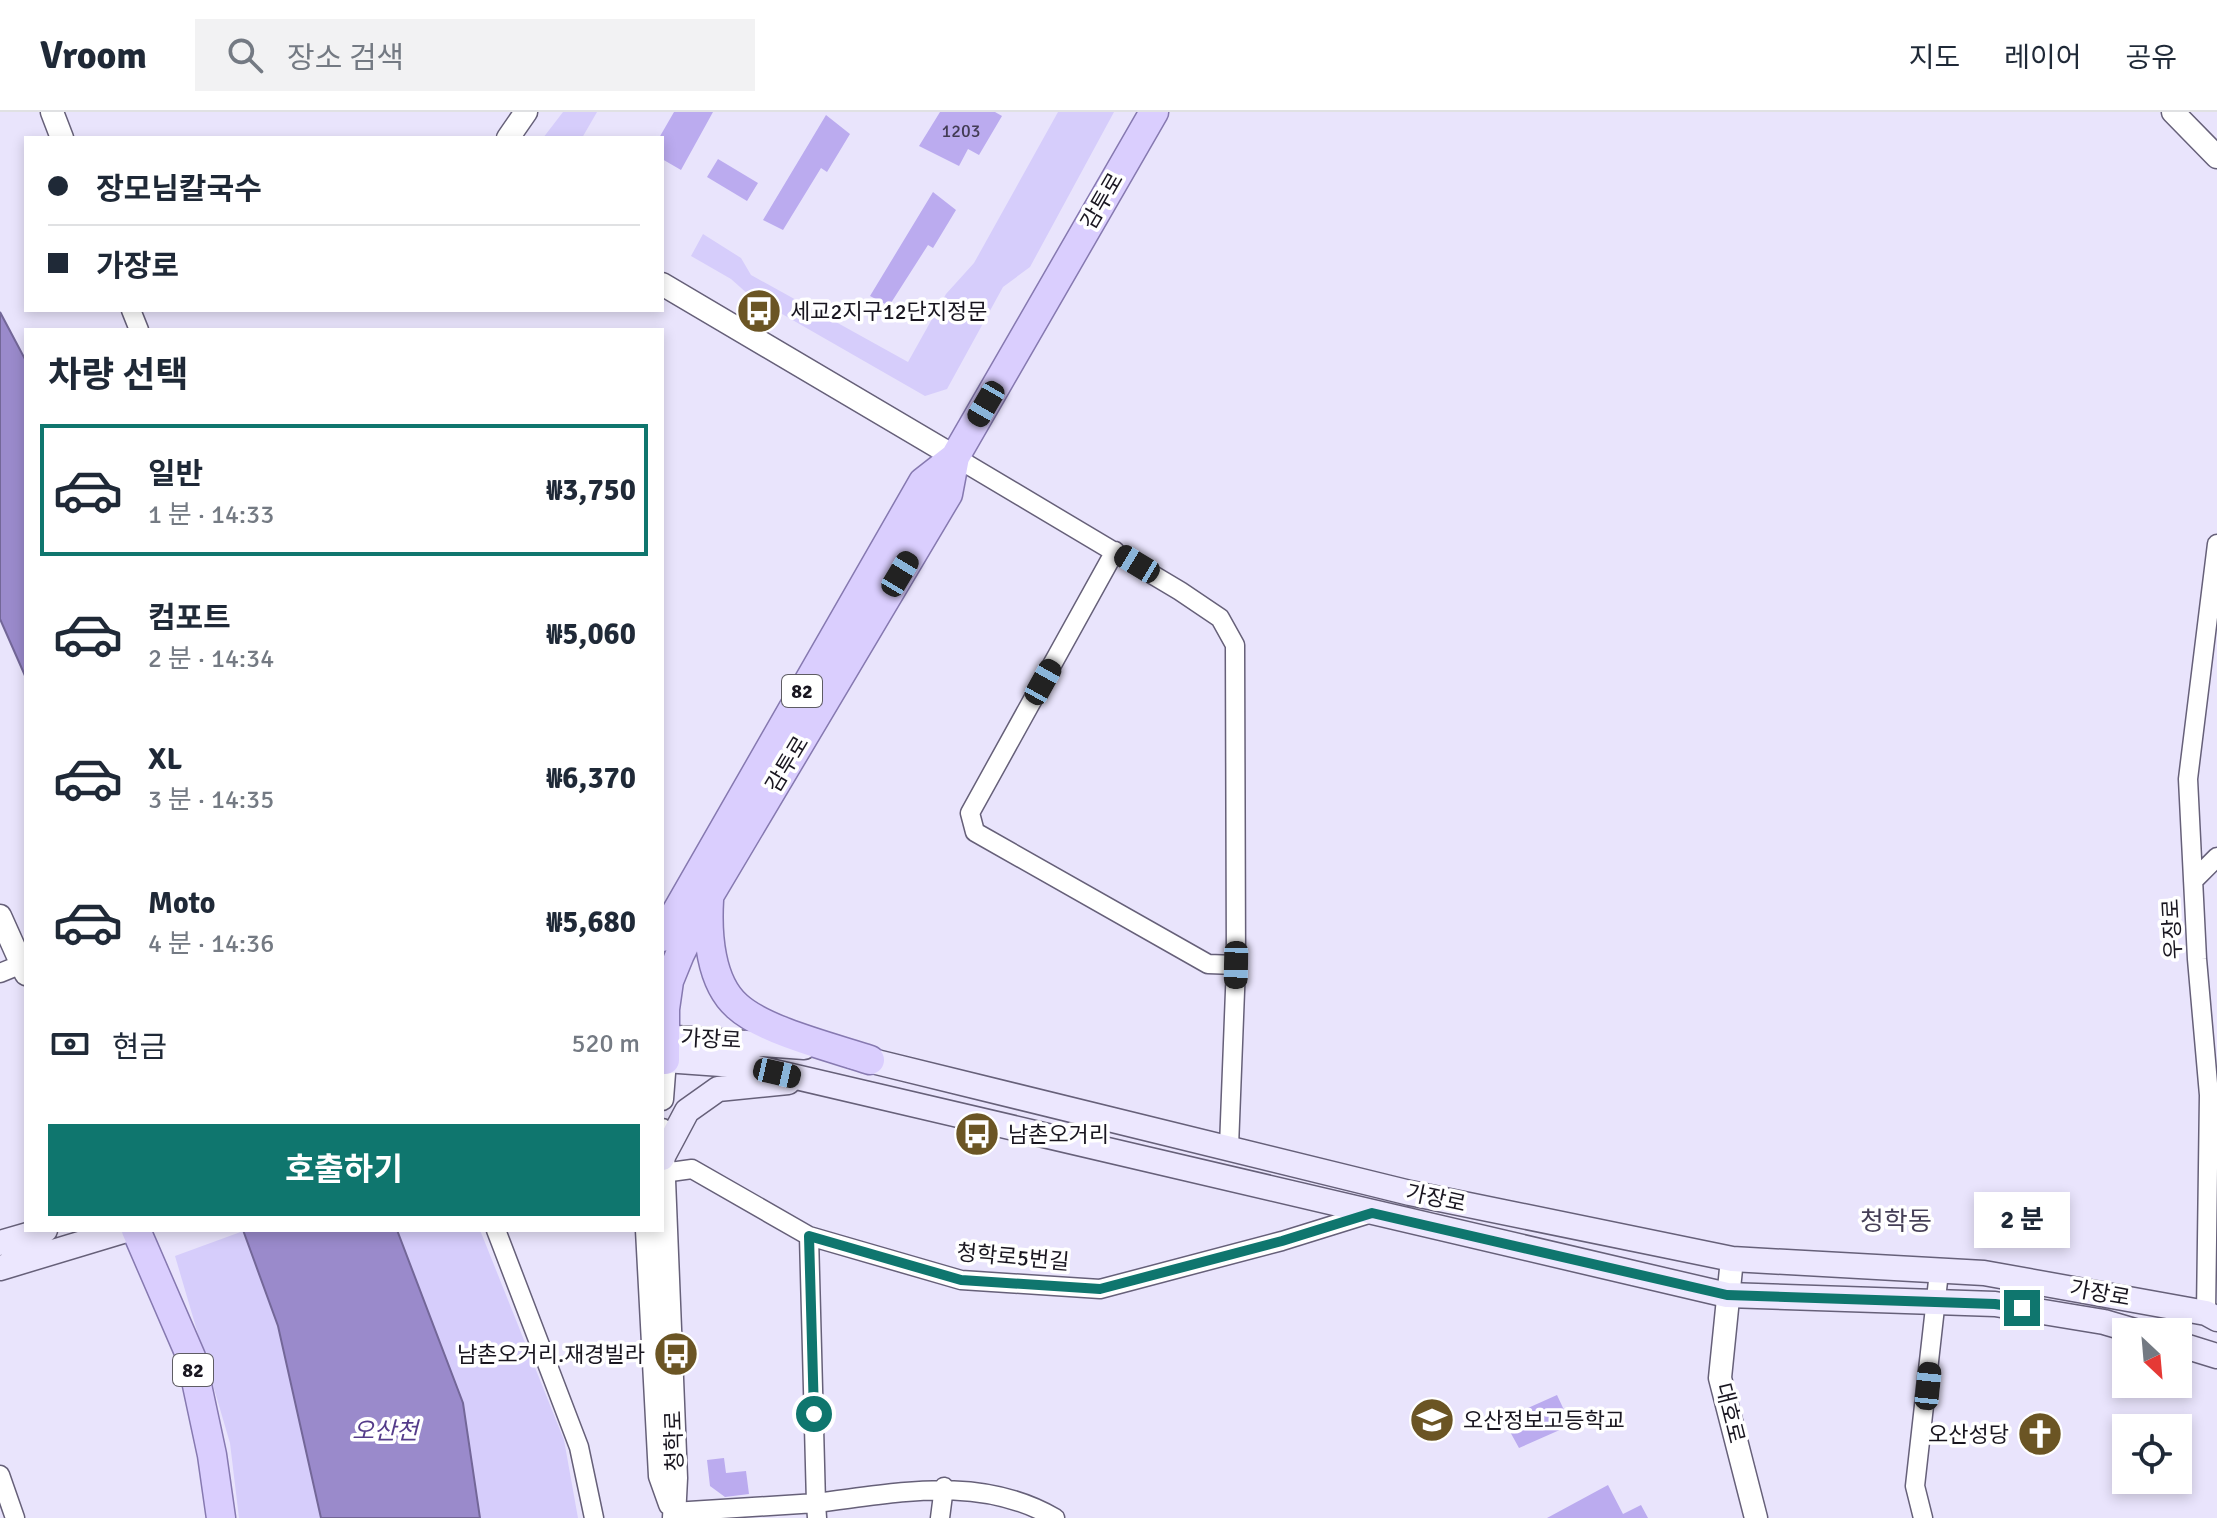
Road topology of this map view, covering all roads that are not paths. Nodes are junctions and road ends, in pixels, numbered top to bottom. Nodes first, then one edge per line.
1 (52, 112) edge
2 (526, 112) edge
3 (1154, 112) edge
4 (2173, 112) edge
5 (61, 136) edge
6 (509, 136) edge
7 (2217, 157) edge
8 (664, 285) edge
9 (955, 457) junction
10 (2217, 544) edge
11 (1115, 551) junction
12 (2211, 628) edge
13 (2217, 857) edge
14 (2193, 881) junction
15 (709, 896) junction
16 (0, 916) edge
17 (664, 929) edge
18 (1236, 965) junction
19 (24, 969) edge
20 (0, 973) edge
21 (664, 1038) edge
22 (664, 1049) edge
23 (664, 1049) edge
24 (870, 1060) junction
25 (2212, 1084) edge
26 (833, 1085) junction
27 (1229, 1147) junction
28 (664, 1154) edge
29 (664, 1173) edge
30 (664, 1196) edge
31 (1372, 1213) junction
32 (38, 1232) edge
33 (119, 1232) edge
34 (137, 1232) edge
35 (497, 1232) edge
36 (647, 1232) edge
37 (809, 1236) junction
38 (0, 1243) edge
39 (1732, 1259) junction
40 (0, 1268) edge
41 (1939, 1272) junction
42 (1727, 1295) junction
43 (1936, 1304) junction
44 (2212, 1316) edge
45 (2112, 1324) edge
46 (2192, 1348) edge
47 (2217, 1356) edge
48 (0, 1475) edge
49 (944, 1487) junction
50 (817, 1510) edge
51 (673, 1515) edge
52 (15, 1518) edge
53 (221, 1518) edge
54 (594, 1518) edge
55 (940, 1518) edge
56 (1055, 1518) edge
57 (1756, 1518) edge
58 (1923, 1518) edge

1 - 5 street
2 - 6 street
3 - 9 main road, 감투로
4 - 7 street
8 - 9 street
9 - 11 street
9 - 15 main road, 감투로
9 - 17 main road, 감투로 / 82
10 - 12 street, 우장로
11 - 18 street
11 - 18 street
12 - 14 street, 우장로
13 - 14 street
14 - 25 street, 우장로
15 - 21 main road, 감투로
15 - 24 main road
16 - 19 street
18 - 27 street
19 - 20 street
22 - 24 main road, 가장로
23 - 26 main road, 가장로
24 - 27 main road, 가장로
25 - 44 street, 우장로
26 - 28 main road
26 - 31 main road, 가장로
27 - 39 main road, 가장로
29 - 37 street, 청학로5번길
30 - 51 street, 청학로
31 - 37 street, 청학로5번길
31 - 42 main road, 가장로
32 - 38 main road
33 - 40 main road
34 - 53 main road, 82
35 - 54 street
36 - 51 street, 청학로
37 - 50 street
39 - 41 main road, 가장로
39 - 42 street, 대호로
41 - 43 street
41 - 44 main road, 가장로
42 - 43 main road, 가장로
42 - 57 street, 대호로
43 - 45 main road, 가장로
43 - 58 street
46 - 47 main road
48 - 52 street
49 - 50 street
49 - 55 street
49 - 56 street
50 - 51 street

